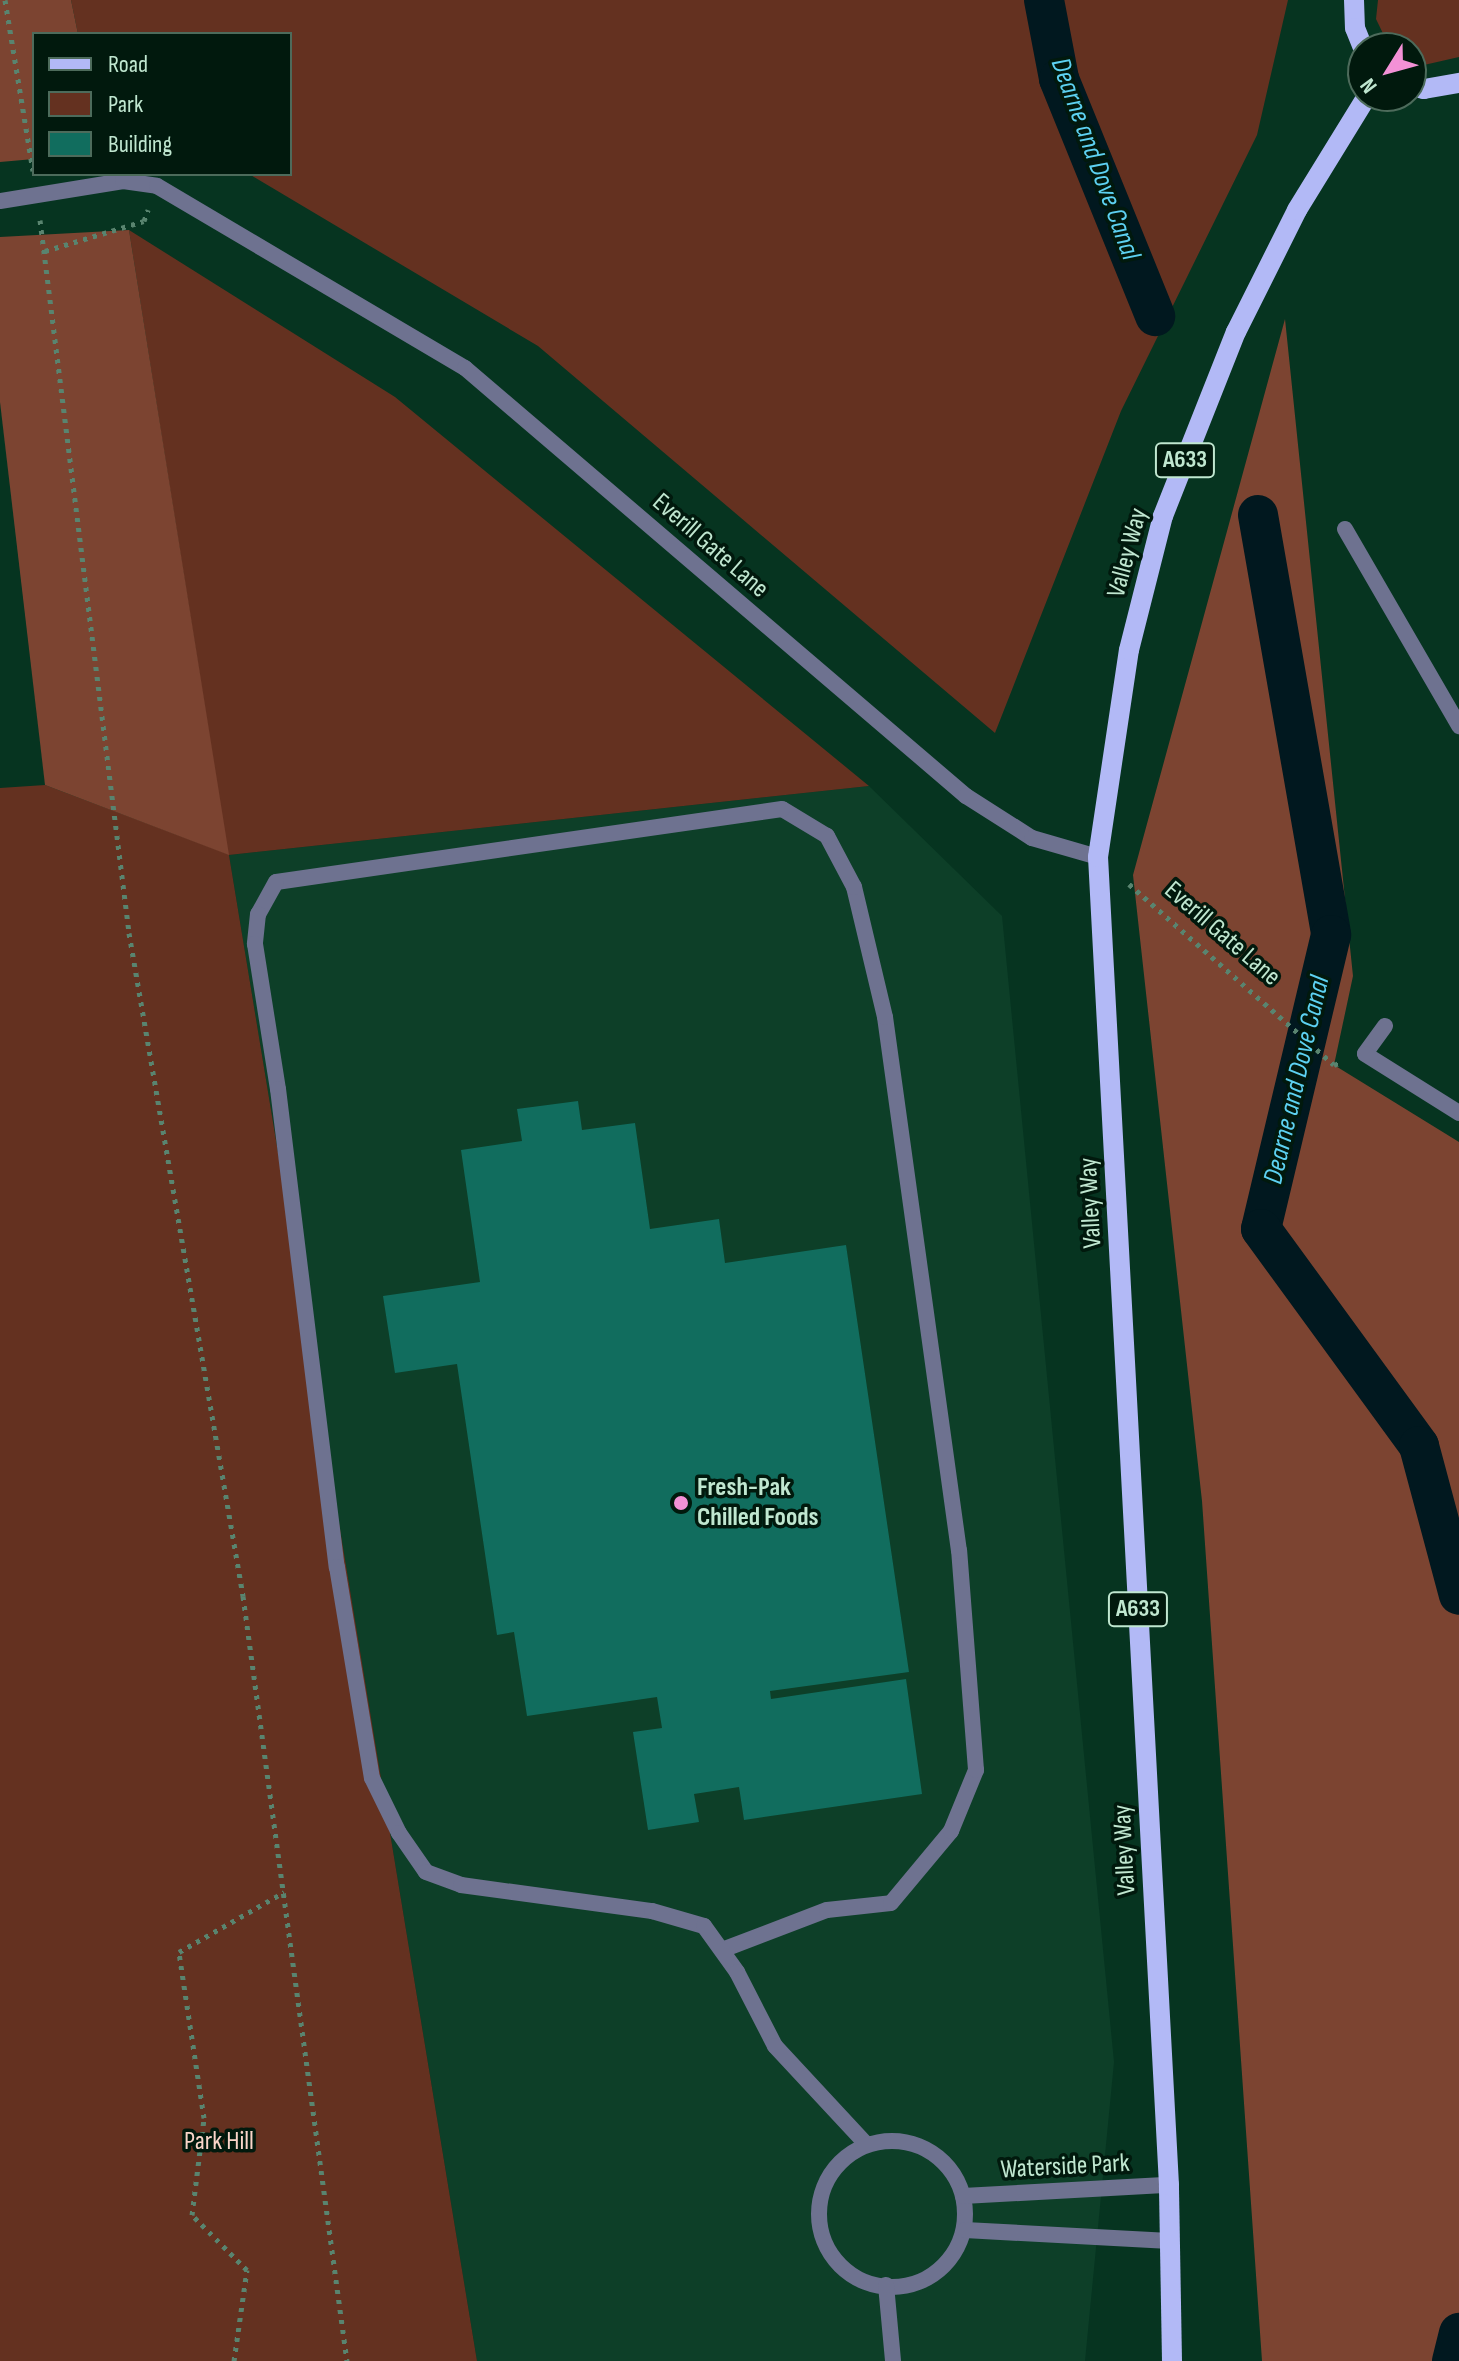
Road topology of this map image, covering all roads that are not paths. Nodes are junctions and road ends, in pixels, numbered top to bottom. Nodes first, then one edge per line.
1 (1354, 0) edge
2 (1357, 32) edge
3 (1459, 83) edge
4 (1427, 88) edge
5 (1357, 112) edge
6 (0, 201) edge
7 (1345, 529) dead end
8 (1459, 726) edge
9 (1098, 857) junction
10 (1385, 1026) dead end
11 (1459, 1113) edge
12 (722, 1950) junction
13 (866, 2144) junction
14 (1169, 2185) junction
15 (963, 2196) junction
16 (965, 2230) junction
17 (1170, 2241) junction
18 (886, 2285) junction
19 (893, 2361) edge
20 (1172, 2361) edge

1 - 2 main road
3 - 4 main road
5 - 9 main road, Valley Way / A633
6 - 9 street, Everill Gate Lane
7 - 8 street
9 - 14 main road, Valley Way / A633
10 - 11 street
12 - 12 street
12 - 13 street
13 - 15 street
13 - 18 street
14 - 15 street, Waterside Park
14 - 17 main road, Valley Way / A633
15 - 16 street
16 - 17 street
16 - 18 street
17 - 20 main road, Valley Way / A633
18 - 19 street

